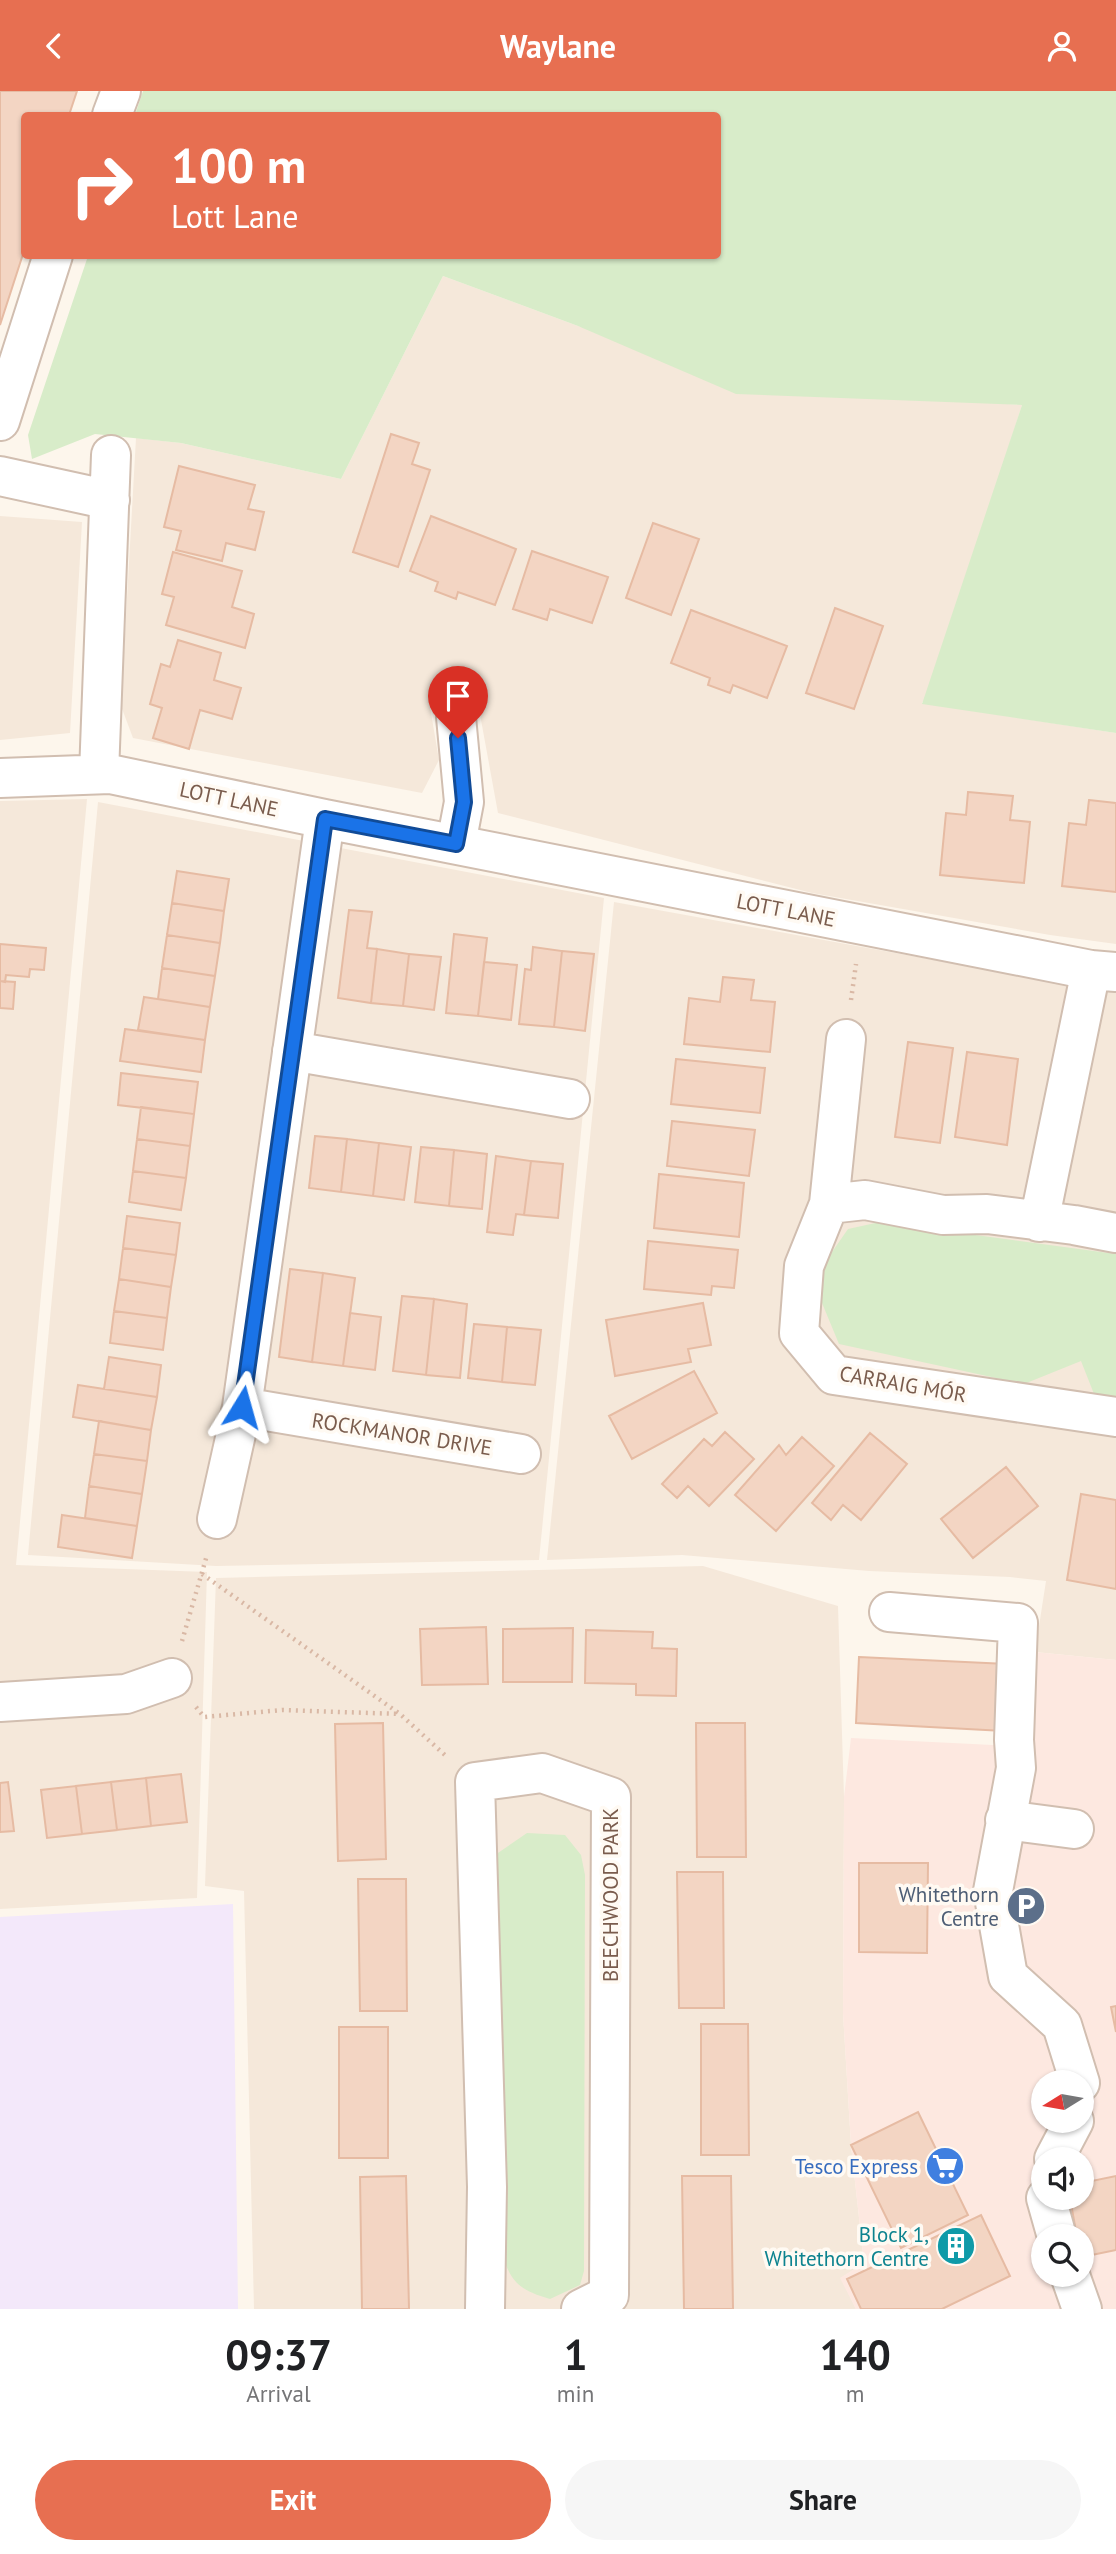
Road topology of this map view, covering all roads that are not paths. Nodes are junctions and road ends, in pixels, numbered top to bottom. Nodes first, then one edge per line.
1 (121, 91) edge
2 (113, 112) edge
3 (52, 259) edge
4 (0, 421) edge
5 (111, 454) dead end
6 (0, 476) edge
7 (110, 501) junction
8 (456, 716) dead end
9 (99, 774) junction
10 (0, 778) edge
11 (325, 819) junction
12 (456, 844) junction
13 (1103, 971) edge
14 (846, 1039) road end
15 (292, 1051) junction
16 (570, 1099) dead end
17 (829, 1204) junction
18 (1039, 1222) junction
19 (1116, 1233) edge
20 (242, 1407) junction
21 (1116, 1417) edge
22 (521, 1454) dead end
23 (217, 1519) road end
24 (889, 1612) dead end
25 (172, 1678) road end
26 (0, 1702) edge
27 (1005, 1820) junction
28 (1074, 1829) dead end
29 (1076, 2070) edge
30 (1074, 2287) edge
31 (485, 2309) edge
32 (581, 2309) edge
33 (1082, 2309) edge

1 - 2 street
3 - 4 street
5 - 7 street
6 - 7 street
7 - 9 street
8 - 12 street
9 - 10 street, LOTT LANE
9 - 11 street, LOTT LANE
11 - 12 street, LOTT LANE
11 - 15 street
12 - 13 street, LOTT LANE
13 - 18 street
14 - 17 street, CARRAIG MÓR
15 - 16 street
15 - 20 street
17 - 18 street
17 - 21 street, CARRAIG MÓR
18 - 19 street
20 - 22 street, ROCKMANOR DRIVE
20 - 23 street
24 - 27 street
25 - 26 street
27 - 28 street
27 - 29 street
30 - 33 street
31 - 32 street, BEECHWOOD PARK

